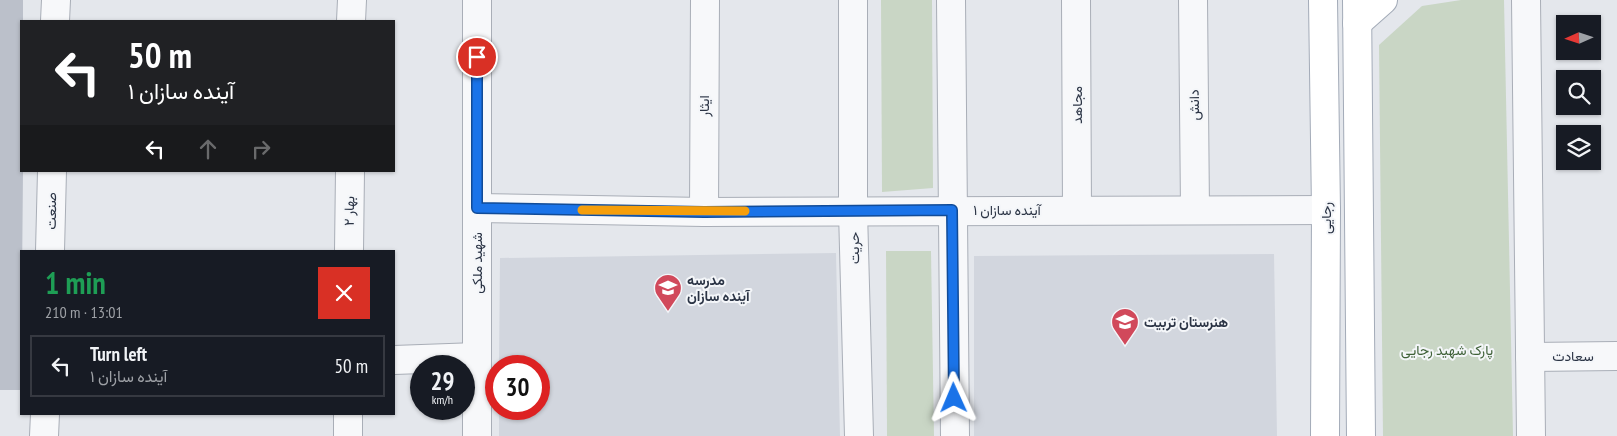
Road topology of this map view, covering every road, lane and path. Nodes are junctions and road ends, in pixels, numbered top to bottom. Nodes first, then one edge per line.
1 (56, 0) edge
2 (352, 0) edge
3 (477, 0) edge
4 (705, 0) edge
5 (853, 0) edge
6 (951, 0) edge
7 (1076, 0) edge
8 (1193, 0) edge
9 (1323, 0) edge
10 (1383, 0) edge
11 (1526, 0) edge
12 (1357, 11) edge
13 (55, 20) edge
14 (351, 20) edge
15 (52, 172) edge
16 (350, 172) edge
17 (477, 208) junction
18 (952, 210) junction
19 (1077, 210) junction
20 (1195, 210) junction
21 (1326, 210) junction
22 (853, 211) junction
23 (704, 212) junction
24 (50, 250) edge
25 (349, 250) edge
26 (1360, 355) junction
27 (1326, 356) junction
28 (1617, 356) edge
29 (477, 357) junction
30 (1530, 357) junction
31 (395, 360) edge
32 (45, 415) edge
33 (348, 415) edge
34 (44, 436) edge
35 (348, 436) edge
36 (477, 436) edge
37 (859, 436) edge
38 (955, 436) edge
39 (1325, 436) edge
40 (1361, 436) edge
41 (1531, 436) edge

1 - 13 street
2 - 14 street
3 - 17 street, شهید ملکی
4 - 23 street, ایثار
5 - 22 street, حریت
6 - 18 street
7 - 19 street, مجاهد
8 - 20 street, دانش
9 - 21 main road, رجایی
10 - 12 main road
11 - 30 street
12 - 26 main road
15 - 24 street, صنعت
16 - 25 street, بهار ۲
17 - 23 street, آینده سازان ۱
17 - 29 street, شهید ملکی
18 - 19 street, آینده سازان ۱
18 - 22 street, آینده سازان ۱
18 - 38 street
19 - 20 street, آینده سازان ۱
20 - 21 street, آینده سازان ۱
21 - 27 main road, رجایی
22 - 23 street, آینده سازان ۱
22 - 37 street, حریت
26 - 27 main road
26 - 40 main road
27 - 39 main road, رجایی
28 - 30 street, سعادت
29 - 31 street
29 - 36 street, شهید ملکی
30 - 41 street
32 - 34 street
33 - 35 street

